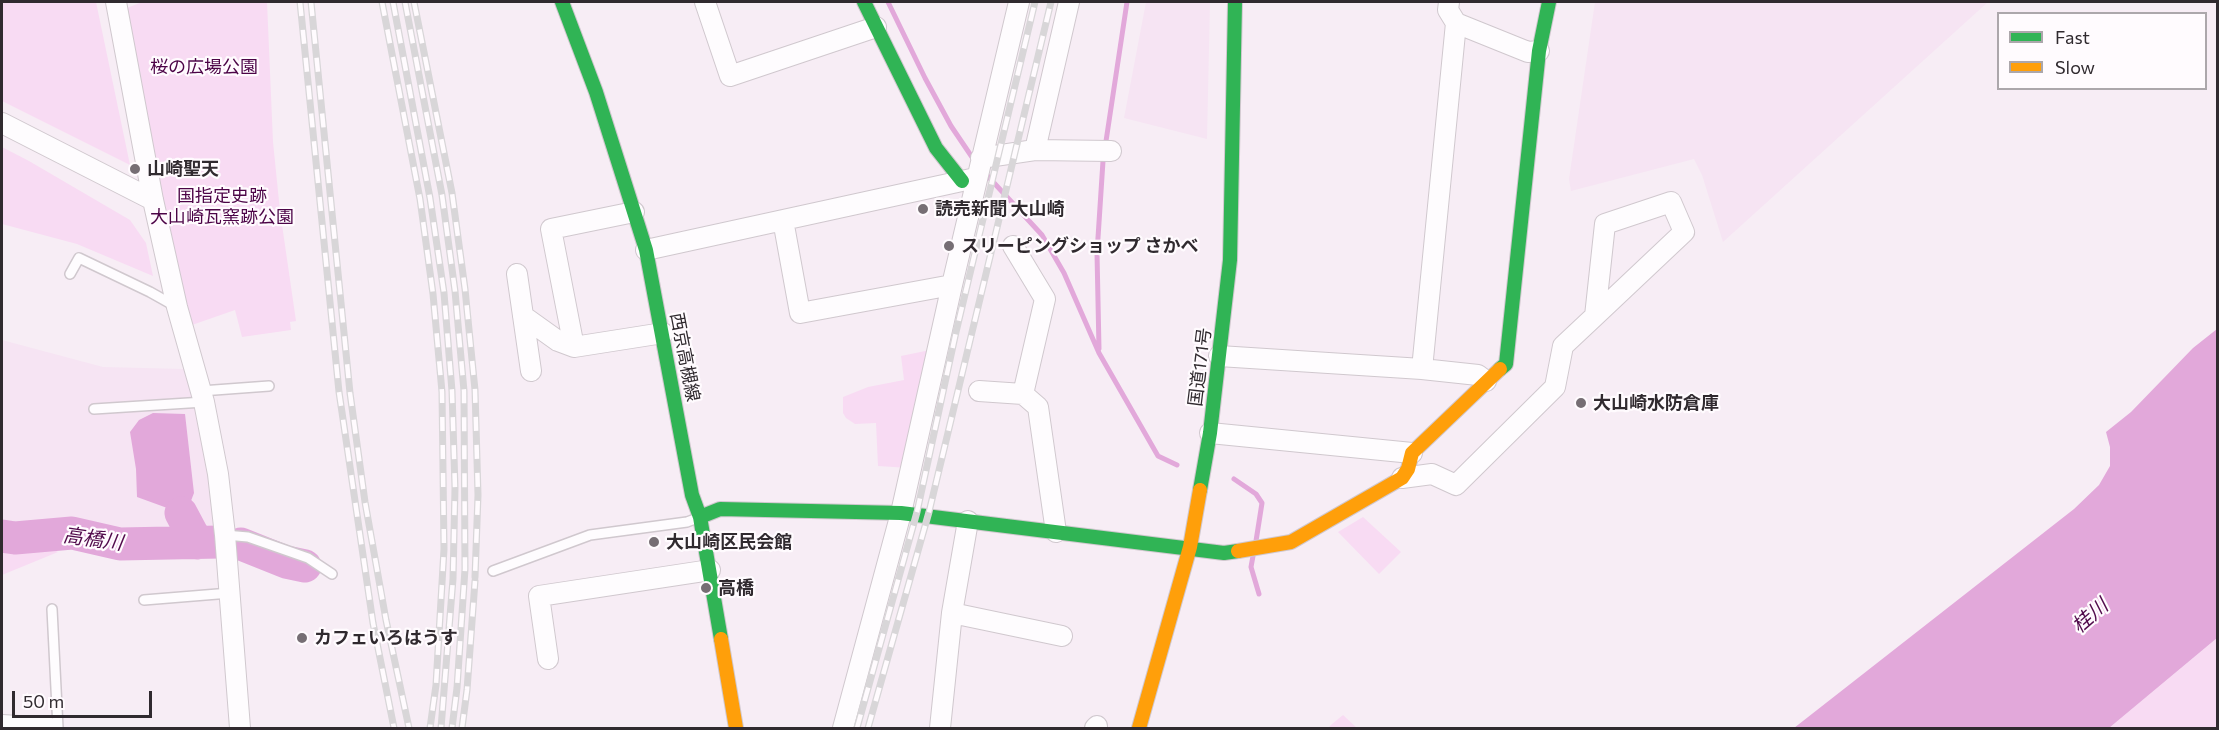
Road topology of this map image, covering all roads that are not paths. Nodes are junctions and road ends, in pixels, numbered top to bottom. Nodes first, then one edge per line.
1 (116, 2) edge
2 (562, 2) edge
3 (705, 2) edge
4 (864, 2) edge
5 (1019, 2) edge
6 (1069, 2) edge
7 (1235, 2) edge
8 (1449, 2) edge
9 (1549, 2) edge
10 (1456, 23) junction
11 (876, 27) junction
12 (1539, 51) junction
13 (2, 123) edge
14 (1035, 150) junction
15 (1111, 151) dead end
16 (981, 158) junction
17 (969, 179) junction
18 (153, 200) junction
19 (634, 212) junction
20 (783, 220) junction
21 (1013, 246) dead end
22 (646, 250) junction
23 (70, 274) dead end
24 (517, 274) dead end
25 (952, 285) junction
26 (177, 307) junction
27 (523, 316) junction
28 (1596, 316) junction
29 (663, 333) junction
30 (574, 347) junction
31 (1219, 356) junction
32 (1422, 369) junction
33 (531, 371) dead end
34 (1486, 381) junction
35 (269, 386) dead end
36 (979, 391) dead end
37 (1023, 394) junction
38 (203, 396) junction
39 (94, 409) dead end
40 (1210, 433) junction
41 (1412, 453) junction
42 (1402, 478) junction
43 (901, 513) junction
44 (700, 517) junction
45 (968, 521) junction
46 (1056, 532) junction
47 (225, 535) junction
48 (1190, 548) junction
49 (710, 570) junction
50 (492, 571) dead end
51 (332, 574) dead end
52 (230, 593) junction
53 (144, 600) dead end
54 (52, 609) dead end
55 (952, 613) junction
56 (1062, 636) dead end
57 (548, 659) dead end
58 (2, 725) edge
59 (51, 729) edge
60 (58, 729) edge
61 (240, 729) edge
62 (736, 729) edge
63 (843, 729) edge
64 (940, 729) edge
65 (1139, 729) edge

1 - 18 street
2 - 19 main road, 西京高槻線
3 - 11 street
4 - 11 main road
5 - 16 street
6 - 14 street
7 - 31 main road, 国道171号
8 - 10 street
9 - 12 main road
10 - 12 street
10 - 32 street
11 - 17 main road
12 - 34 main road
13 - 18 street
14 - 15 street
14 - 16 street
16 - 17 street
17 - 20 street
17 - 25 street
18 - 26 street
19 - 22 main road, 西京高槻線
19 - 30 street
20 - 22 street
20 - 25 street
21 - 37 street
22 - 29 main road, 西京高槻線
23 - 26 lane
24 - 27 street
25 - 43 street
26 - 38 street
27 - 30 street
27 - 33 street
28 - 28 street
28 - 42 street
29 - 30 street
29 - 44 main road, 西京高槻線
31 - 32 street
31 - 40 main road, 国道171号
32 - 34 street
34 - 41 main road
35 - 38 lane
36 - 37 street
37 - 46 street
38 - 39 lane
38 - 47 street
40 - 41 street
40 - 48 main road, 国道171号
41 - 42 main road
42 - 48 main road
43 - 44 main road
43 - 45 main road
43 - 63 street
44 - 49 main road, 西京高槻線
44 - 50 lane
45 - 46 main road
45 - 55 street
46 - 48 main road
47 - 51 lane
47 - 52 street
48 - 65 main road, 国道171号
49 - 57 street
49 - 62 main road, 西京高槻線
52 - 53 lane
52 - 61 street
54 - 60 lane
55 - 56 street
55 - 64 street
58 - 59 street

